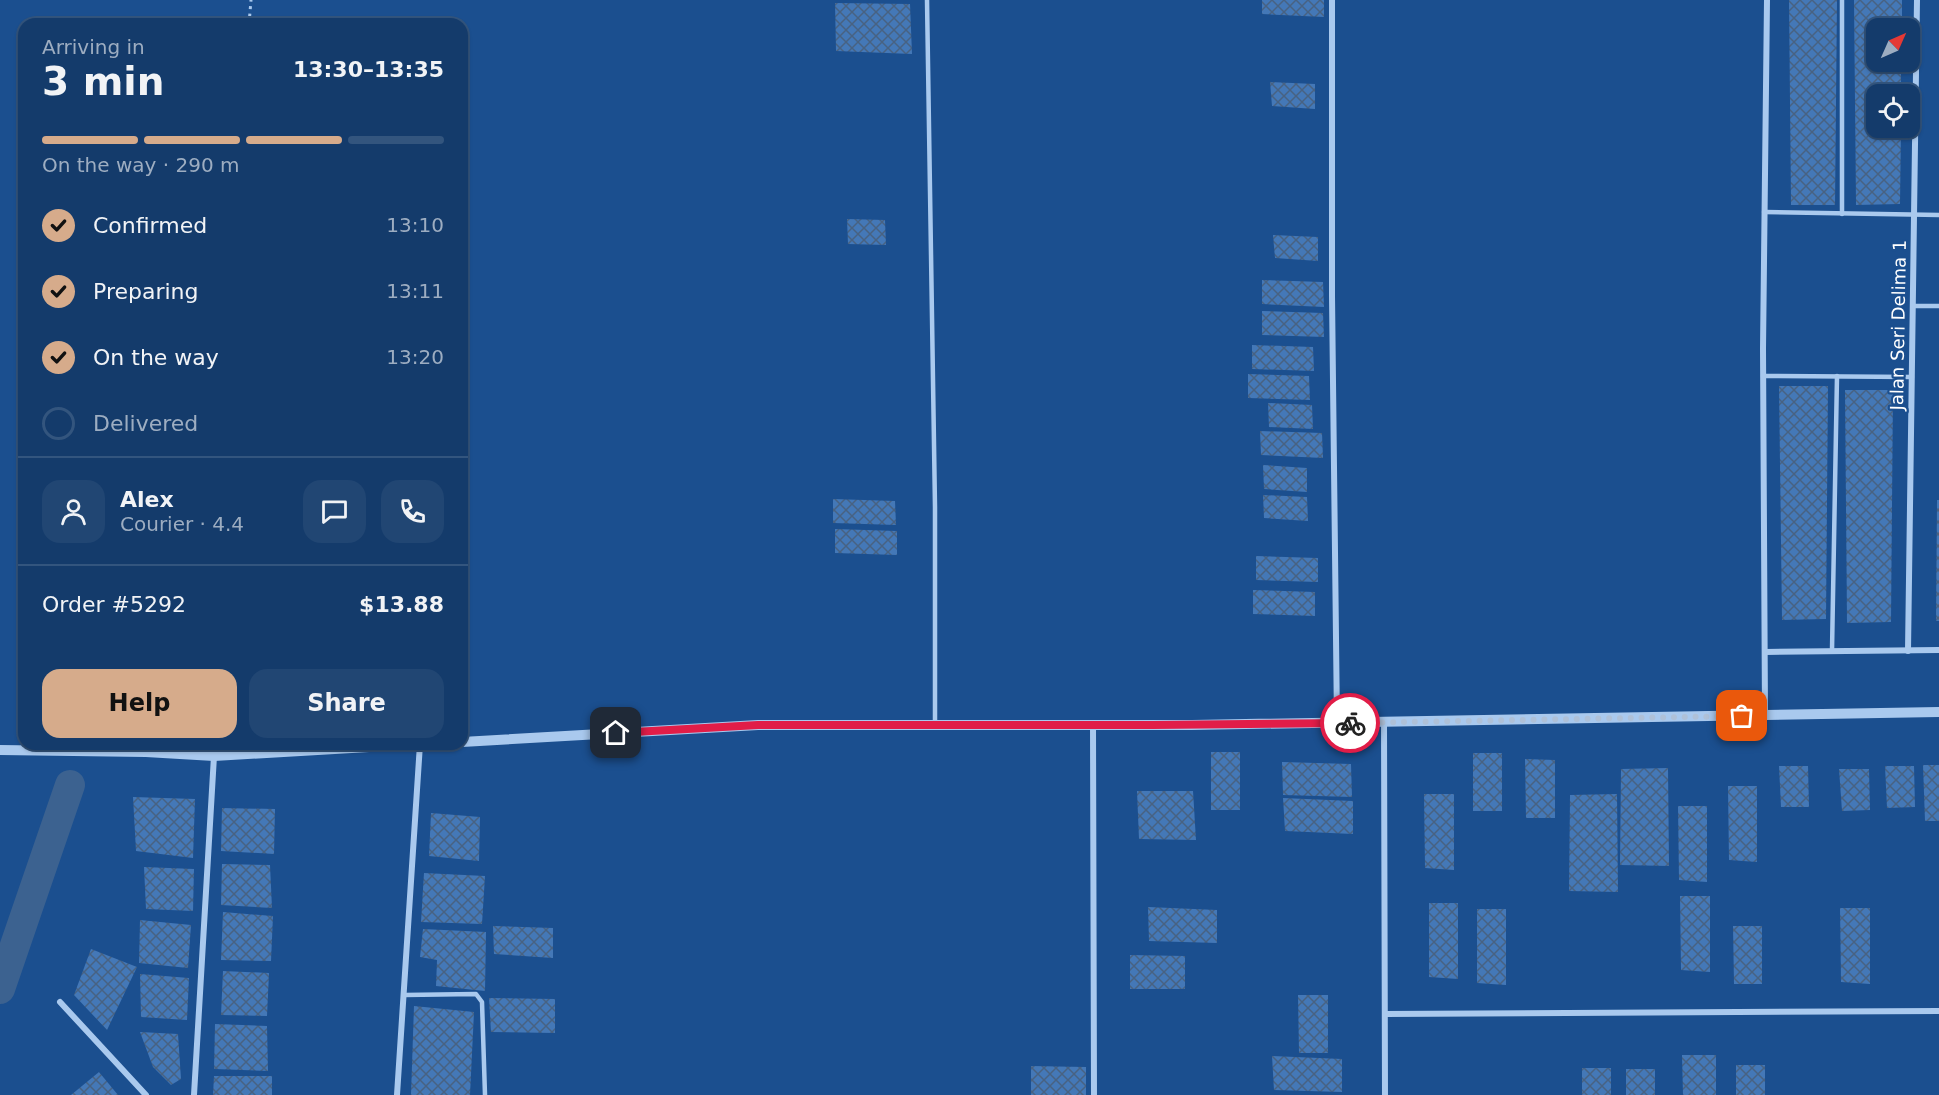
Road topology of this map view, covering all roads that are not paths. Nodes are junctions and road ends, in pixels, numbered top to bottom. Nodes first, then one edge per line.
1 (927, 0) edge
2 (1332, 0) edge
3 (1767, 0) edge
4 (1842, 0) edge
5 (1917, 0) edge
6 (1764, 212) junction
7 (1842, 214) junction
8 (1914, 215) junction
9 (1939, 215) edge
10 (1913, 306) junction
11 (1939, 306) edge
12 (1763, 376) junction
13 (1837, 376) junction
14 (1912, 377) junction
15 (1939, 650) edge
16 (1832, 651) junction
17 (1908, 651) junction
18 (1765, 652) junction
19 (1939, 712) edge
20 (1766, 716) junction
21 (1384, 722) junction
22 (1337, 723) junction
23 (935, 725) junction
24 (1093, 725) junction
25 (468, 742) edge
26 (0, 750) edge
27 (317, 750) edge
28 (420, 750) edge
29 (214, 756) junction
30 (404, 995) junction
31 (60, 1002) dead end
32 (1939, 1011) edge
33 (1385, 1014) junction
34 (146, 1095) edge
35 (194, 1095) edge
36 (397, 1095) edge
37 (485, 1095) edge
38 (1094, 1095) edge
39 (1385, 1095) edge

1 - 23 lane
2 - 22 street
3 - 6 street
4 - 7 lane
5 - 8 street, Jalan Seri Delima 1
6 - 7 lane
6 - 12 street
7 - 8 lane
8 - 9 lane
8 - 10 street, Jalan Seri Delima 1
10 - 11 lane
10 - 14 street, Jalan Seri Delima 1
12 - 13 lane
12 - 18 street
13 - 14 lane
13 - 16 lane
14 - 17 street, Jalan Seri Delima 1
15 - 17 street
16 - 17 street
16 - 18 street
18 - 20 street
19 - 20 street
20 - 21 street
21 - 22 street
21 - 33 street
22 - 24 street
23 - 24 street
23 - 25 street
24 - 38 street
26 - 29 street
27 - 29 street
28 - 30 street
29 - 35 street
30 - 36 street
30 - 37 lane
31 - 34 street
32 - 33 street
33 - 39 street

